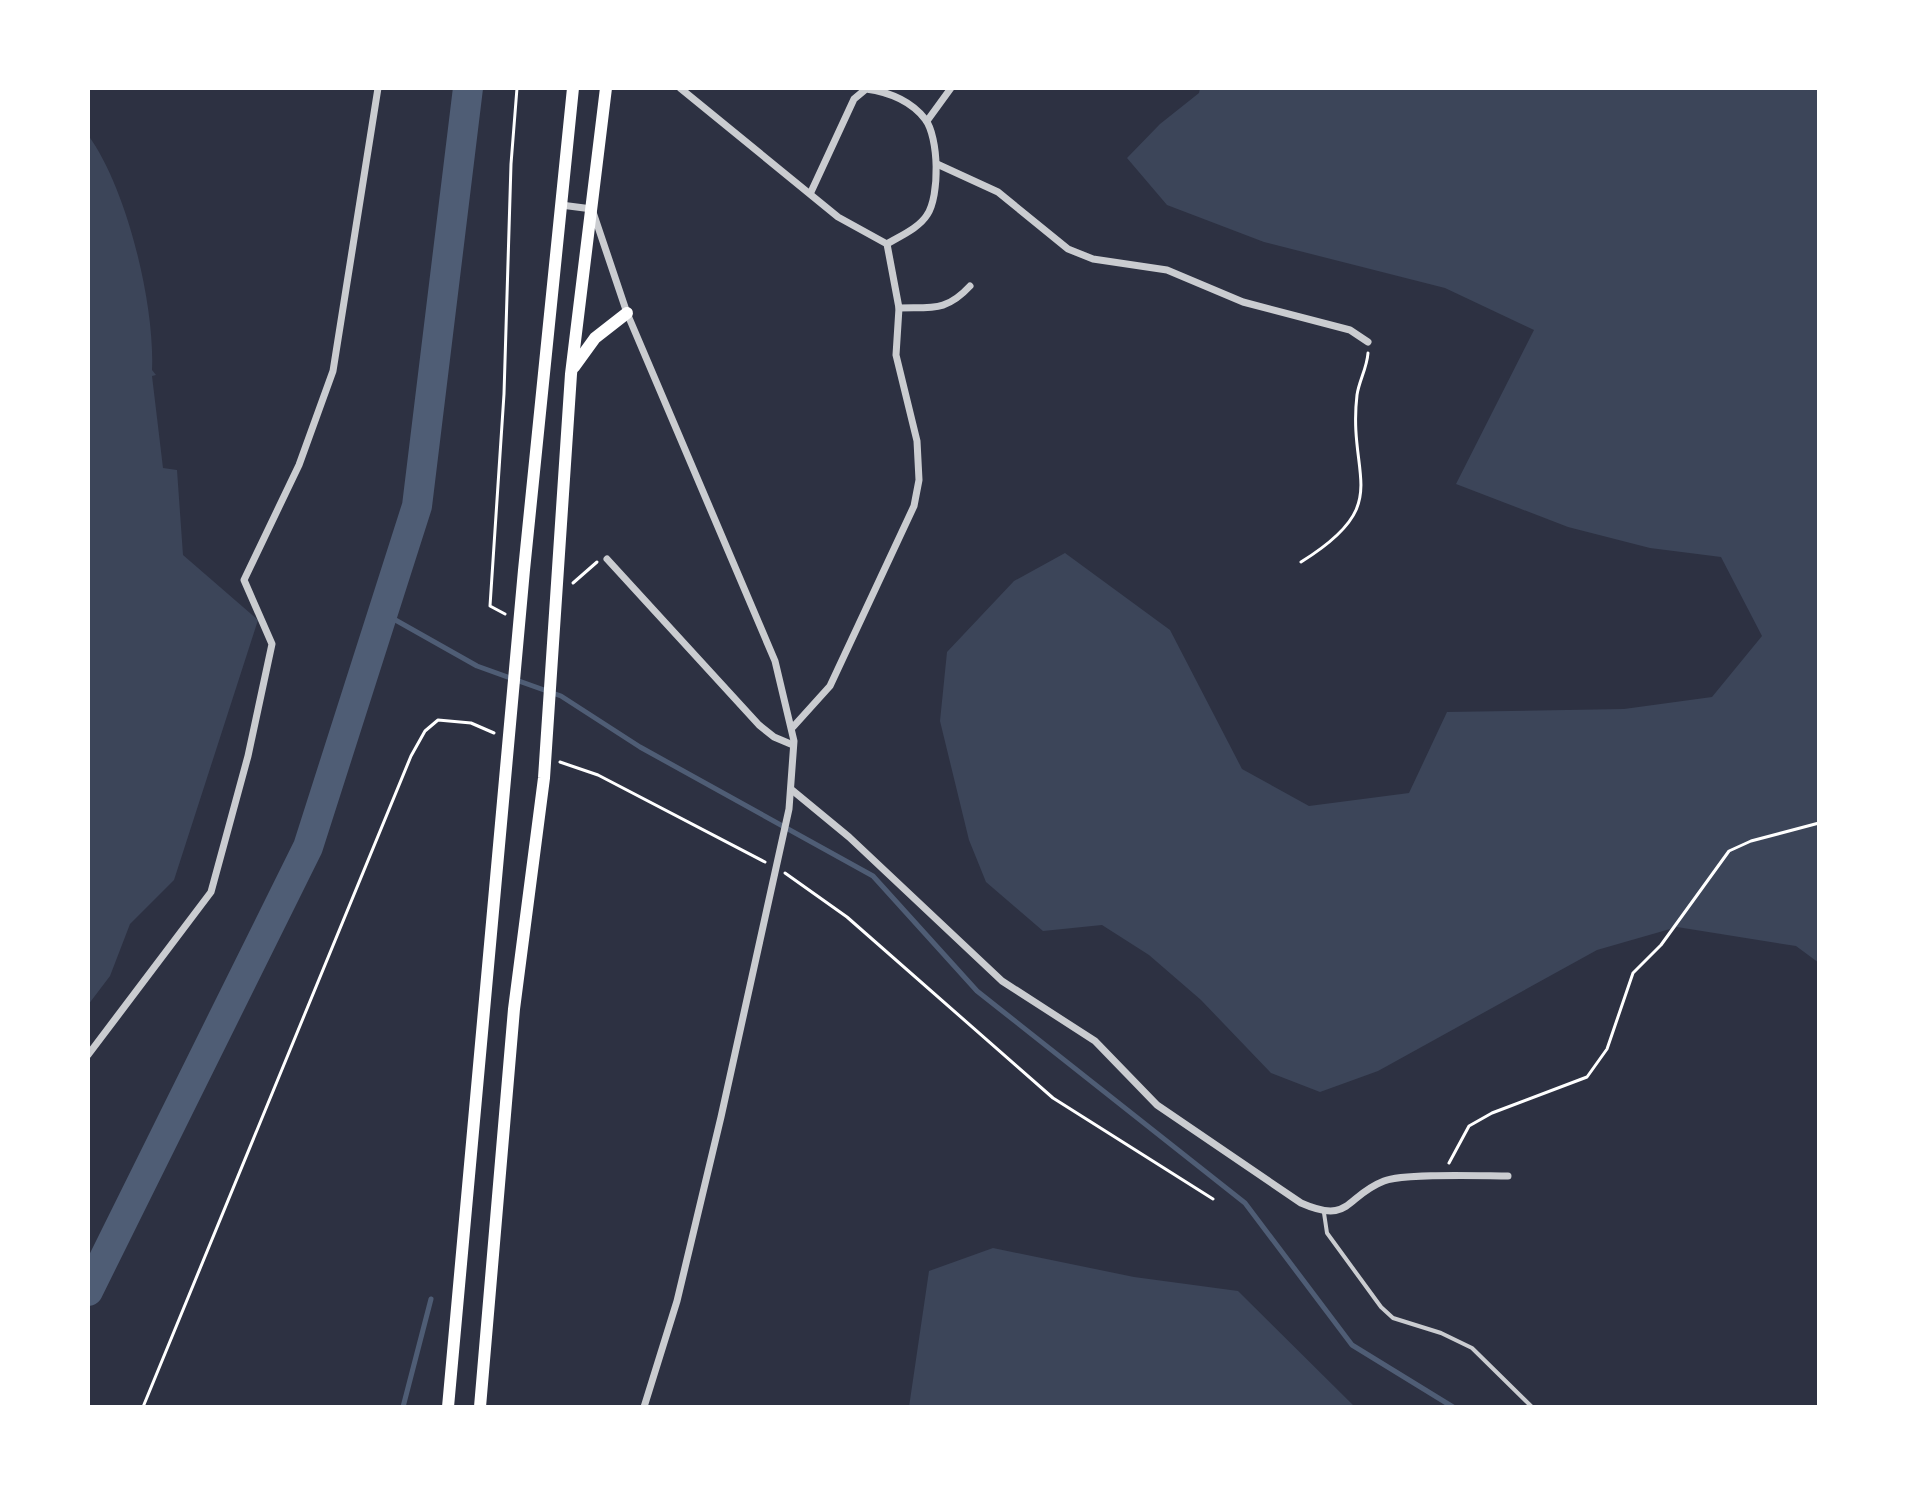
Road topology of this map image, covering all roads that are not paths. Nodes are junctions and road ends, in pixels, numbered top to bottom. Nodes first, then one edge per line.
1 (378, 88) edge
2 (573, 88) edge
3 (606, 88) edge
4 (680, 88) edge
5 (951, 88) edge
6 (927, 121) junction
7 (937, 164) junction
8 (811, 192) junction
9 (560, 205) junction
10 (592, 209) junction
11 (887, 244) junction
12 (970, 286) dead end
13 (899, 308) junction
14 (627, 313) junction
15 (1368, 342) road end
16 (571, 374) junction
17 (607, 559) road end
18 (793, 727) junction
19 (793, 745) junction
20 (792, 790) junction
21 (88, 1055) edge
22 (1508, 1176) dead end
23 (1324, 1213) junction
24 (448, 1407) edge
25 (480, 1407) edge
26 (644, 1407) edge
27 (1532, 1407) edge

1 - 21 street
2 - 9 highway
3 - 10 highway
4 - 8 street
5 - 6 street
6 - 7 street
6 - 8 street
7 - 11 street
7 - 15 street
8 - 11 street
9 - 10 street
9 - 24 highway
10 - 14 street
10 - 16 highway
11 - 13 street
12 - 13 street
13 - 18 street
14 - 16 highway
14 - 18 street
16 - 25 highway
17 - 19 street
18 - 19 street
19 - 20 street
20 - 23 street
20 - 26 street
22 - 23 street
23 - 27 lane

